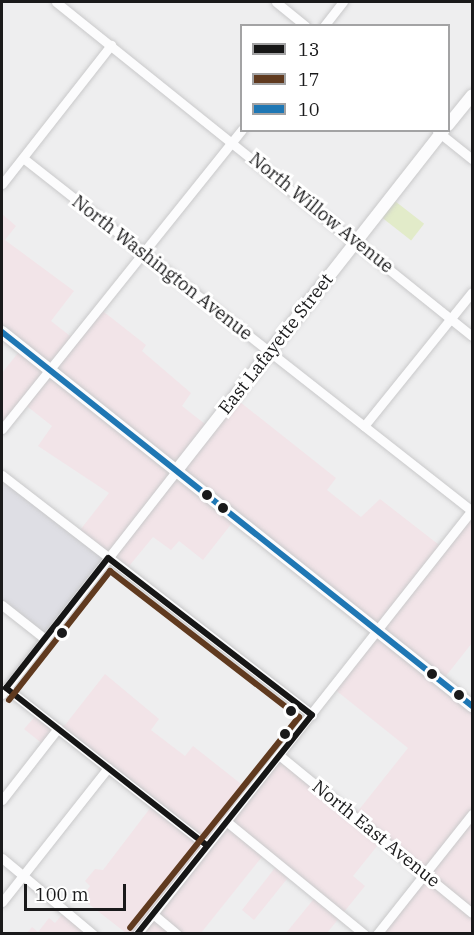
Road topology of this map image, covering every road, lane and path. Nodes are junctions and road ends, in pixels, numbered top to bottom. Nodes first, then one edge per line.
1 (56, 2) edge
2 (276, 2) edge
3 (343, 2) edge
4 (304, 24) edge
5 (326, 24) edge
6 (111, 45) junction
7 (472, 95) edge
8 (450, 122) edge
9 (240, 131) edge
10 (441, 132) edge
11 (445, 132) edge
12 (231, 141) junction
13 (23, 158) junction
14 (472, 159) edge
15 (2, 184) edge
16 (357, 242) junction
17 (143, 252) junction
18 (472, 292) edge
19 (451, 319) junction
20 (2, 332) edge
21 (472, 336) edge
22 (271, 353) junction
23 (49, 370) junction
24 (364, 426) junction
25 (2, 429) edge
26 (177, 470) junction
27 (2, 475) edge
28 (472, 511) edge
29 (108, 558) junction
30 (2, 605) edge
31 (379, 630) junction
32 (45, 639) junction
33 (4, 691) edge
34 (472, 706) edge
35 (312, 714) junction
36 (58, 728) junction
37 (279, 755) junction
38 (108, 768) junction
39 (2, 800) edge
40 (472, 814) edge
41 (226, 821) junction
42 (206, 845) junction
43 (2, 858) edge
44 (424, 874) junction
45 (23, 875) junction
46 (2, 902) edge
47 (472, 913) edge
48 (153, 914) junction
49 (93, 933) edge
50 (137, 933) edge
51 (177, 933) edge
52 (364, 933) edge
53 (377, 933) edge

1 - 6 street, North Willow Avenue
2 - 4 street
3 - 5 street
6 - 12 street, North Willow Avenue
6 - 13 street
7 - 8 main road, East Lafayette Street
9 - 12 street
10 - 16 main road, East Lafayette Street
11 - 14 street
12 - 16 street, North Willow Avenue
12 - 17 street
13 - 15 street
13 - 17 street, North Washington Avenue
16 - 19 street, North Willow Avenue
16 - 22 main road, East Lafayette Street
17 - 22 street, North Washington Avenue
17 - 23 street
18 - 19 street
19 - 21 street, North Willow Avenue
19 - 24 street
20 - 23 main road
22 - 24 street, North Washington Avenue
22 - 26 main road, East Lafayette Street
23 - 25 street
23 - 26 main road
24 - 28 street, North Washington Avenue
26 - 29 street, East Lafayette Street
26 - 31 main road
27 - 29 street
28 - 31 street
29 - 32 street, East Lafayette Street
29 - 35 street
30 - 32 street
31 - 34 main road
31 - 35 street
32 - 33 street, East Lafayette Street
33 - 36 street
35 - 37 street
36 - 38 street
36 - 39 street
37 - 41 street
37 - 44 street, North East Avenue
38 - 42 street
38 - 45 street
40 - 44 street
41 - 42 street
41 - 52 street
42 - 48 street
43 - 45 street
44 - 47 street, North East Avenue
44 - 53 street
45 - 46 street
45 - 49 street
48 - 50 street
48 - 51 street

